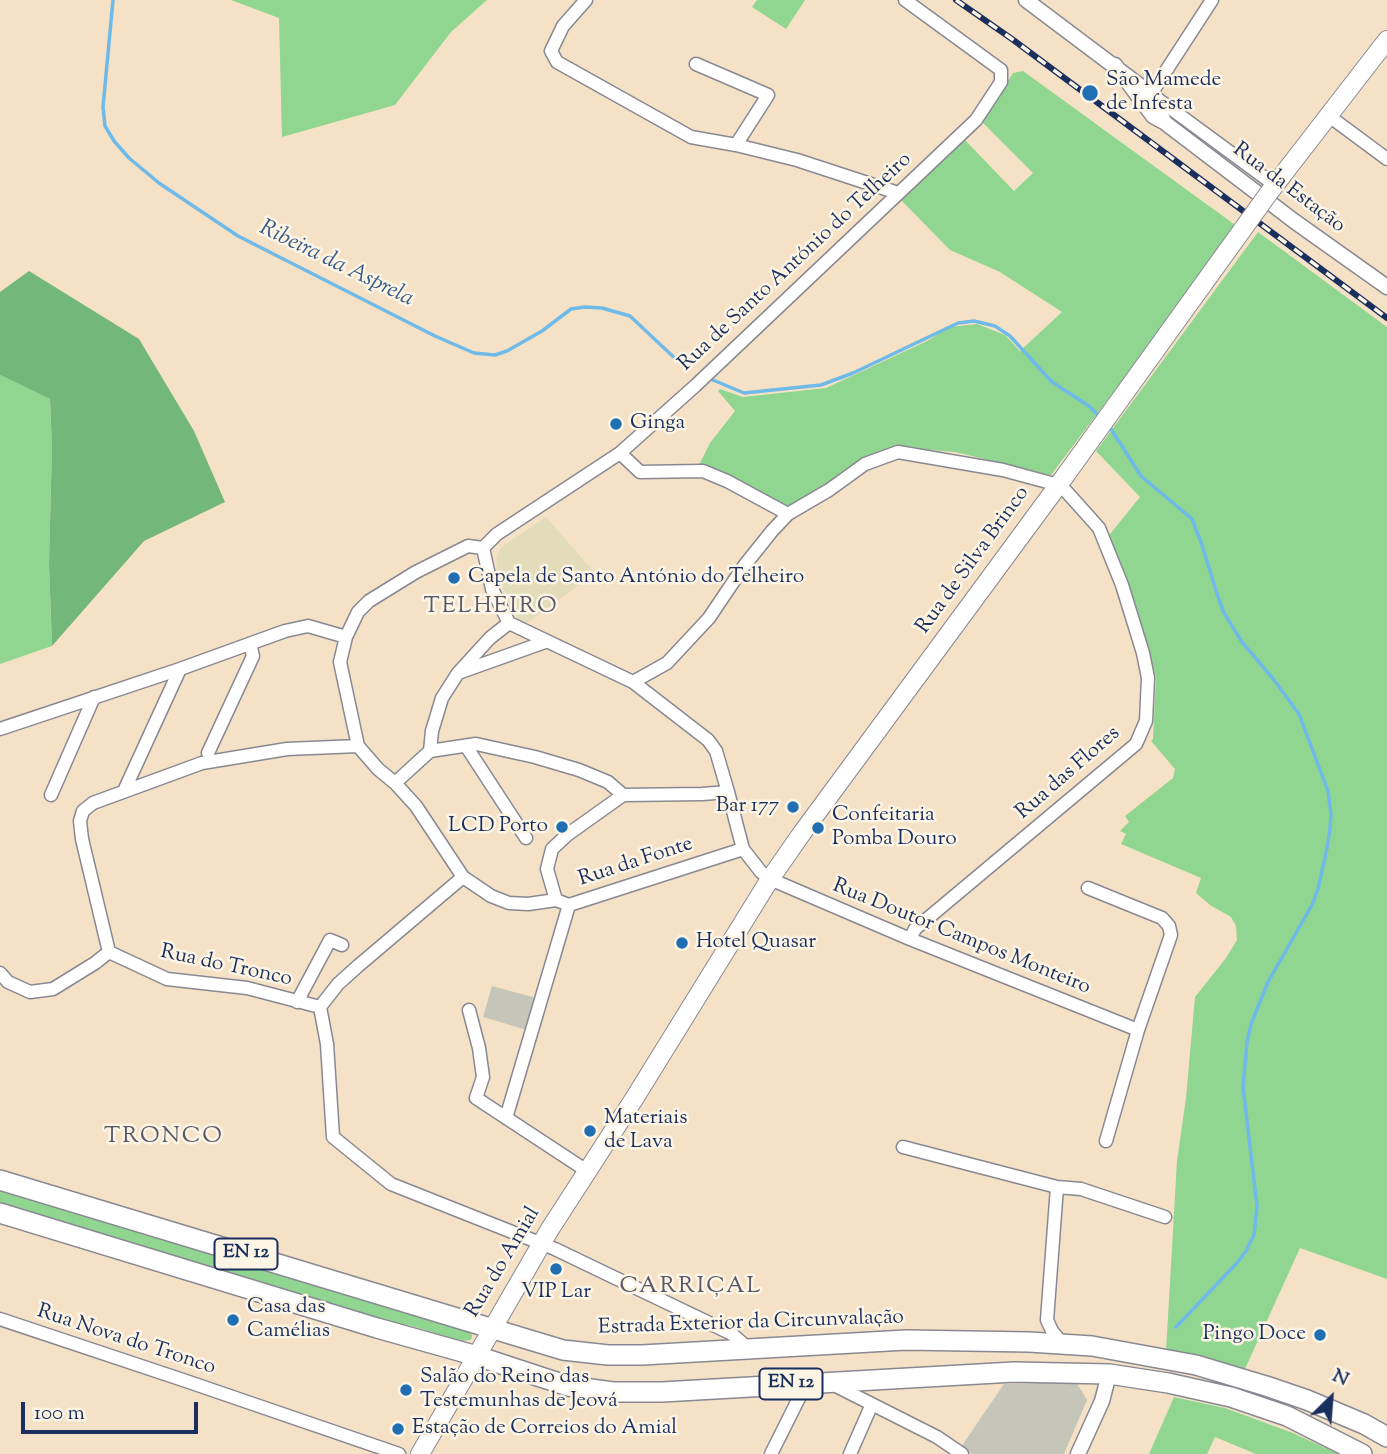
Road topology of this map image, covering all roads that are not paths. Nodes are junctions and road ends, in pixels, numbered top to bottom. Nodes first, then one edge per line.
1 (586, 0) edge
2 (905, 0) edge
3 (1212, 0) edge
4 (1036, 3) edge
5 (1387, 40) edge
6 (696, 64) dead end
7 (1115, 65) junction
8 (1151, 94) junction
9 (1329, 116) junction
10 (1164, 122) junction
11 (736, 145) junction
12 (1387, 159) edge
13 (1273, 188) junction
14 (898, 193) junction
15 (1387, 287) edge
16 (620, 453) junction
17 (1062, 481) junction
18 (788, 514) junction
19 (483, 548) junction
20 (509, 624) junction
21 (346, 637) junction
22 (545, 642) junction
23 (250, 644) junction
24 (180, 669) junction
25 (458, 673) junction
26 (633, 682) junction
27 (94, 697) junction
28 (0, 729) edge
29 (358, 746) junction
30 (466, 746) junction
31 (430, 751) junction
32 (208, 753) dead end
33 (395, 783) junction
34 (124, 791) junction
35 (728, 792) junction
36 (51, 794) dead end
37 (623, 795) junction
38 (526, 838) dead end
39 (743, 849) junction
40 (463, 877) junction
41 (770, 879) junction
42 (1088, 888) dead end
43 (556, 900) junction
44 (569, 905) junction
45 (910, 939) junction
46 (342, 945) dead end
47 (109, 952) junction
48 (0, 973) edge
49 (298, 1002) junction
50 (320, 1007) junction
51 (469, 1010) dead end
52 (1138, 1030) junction
53 (634, 1099) joint
54 (506, 1118) junction
55 (1106, 1141) dead end
56 (902, 1147) dead end
57 (587, 1171) junction
58 (0, 1180) edge
59 (1056, 1187) junction
60 (0, 1213) edge
61 (1165, 1217) dead end
62 (542, 1244) junction
63 (0, 1319) edge
64 (1048, 1320) junction
65 (492, 1328) junction
66 (1029, 1342) junction
67 (1062, 1343) junction
68 (1092, 1346) junction
69 (749, 1349) junction
70 (477, 1356) junction
71 (1196, 1365) junction
72 (1109, 1374) junction
73 (828, 1382) junction
74 (806, 1384) junction
75 (872, 1404) junction
76 (1387, 1437) edge
77 (399, 1454) edge
78 (420, 1454) edge
79 (771, 1454) edge
80 (850, 1454) edge
81 (962, 1454) edge
82 (1078, 1454) edge
83 (1362, 1454) edge

1 - 11 street
2 - 14 street, Rua de Santo António do Telheiro
3 - 8 street
4 - 7 street, Rua da Estação
5 - 9 main road, Rua de Silva Brinco
6 - 11 street
7 - 8 street, Rua da Estação
7 - 10 street, Rua da Estação
8 - 10 street, Rua da Estação
8 - 13 street, Rua da Estação
9 - 12 street
9 - 13 main road, Rua de Silva Brinco
10 - 15 street, Rua da Estação
11 - 14 street
13 - 17 main road, Rua de Silva Brinco, bridge
14 - 16 street, Rua de Santo António do Telheiro
16 - 18 street
16 - 19 street, Rua de Santo António do Telheiro
17 - 18 street
17 - 41 main road, Rua de Silva Brinco
17 - 45 street, Rua das Flores
18 - 26 street
19 - 20 street
19 - 21 street
20 - 22 street
20 - 25 street
21 - 23 street
21 - 29 street
22 - 25 street
22 - 26 street
23 - 24 street
23 - 32 street
24 - 27 street
24 - 34 street
25 - 31 street
26 - 35 street
27 - 28 street
27 - 36 street
29 - 33 street
29 - 34 street
30 - 31 street
30 - 37 street
30 - 38 street
31 - 33 street
33 - 40 street
34 - 47 street
35 - 37 street
35 - 39 street
37 - 43 street
39 - 41 street
39 - 44 street, Rua da Fonte
40 - 43 street, Rua da Fonte
40 - 50 street
41 - 45 street, Rua Doutor Campos Monteiro
41 - 53 main road, Rua de Silva Brinco
42 - 52 street
43 - 44 street, Rua da Fonte
44 - 54 street
45 - 52 street, Rua Doutor Campos Monteiro
46 - 49 street
47 - 48 street
47 - 49 street, Rua do Tronco
49 - 50 street, Rua do Tronco
50 - 62 street
51 - 54 street
52 - 55 street
53 - 57 main road, Rua do Amial
54 - 57 street
56 - 59 street
57 - 62 main road, Rua do Amial
58 - 65 main road, Estrada Exterior da Circunvalação / EN 12
59 - 61 street
59 - 64 street
60 - 70 main road, EN 12
62 - 65 main road, Rua do Amial
62 - 69 street
63 - 77 street, Rua Nova do Tronco
64 - 66 street
64 - 67 street
65 - 69 main road, Estrada Exterior da Circunvalação / EN 12
65 - 70 main road, Rua do Amial
66 - 67 main road, Estrada Exterior da Circunvalação / EN 12
66 - 69 main road, Estrada Exterior da Circunvalação / EN 12
67 - 68 main road, Estrada Exterior da Circunvalação / EN 12
68 - 71 main road, Estrada Exterior da Circunvalação / EN 12
68 - 72 main road
70 - 74 main road, EN 12
70 - 78 main road, Rua do Amial
71 - 72 main road, EN 12
71 - 76 main road, Estrada Exterior da Circunvalação / EN 12
72 - 73 main road, EN 12
72 - 82 street
72 - 83 main road, EN 12
73 - 74 main road, EN 12
73 - 75 street
74 - 79 street
75 - 80 street
75 - 81 street

